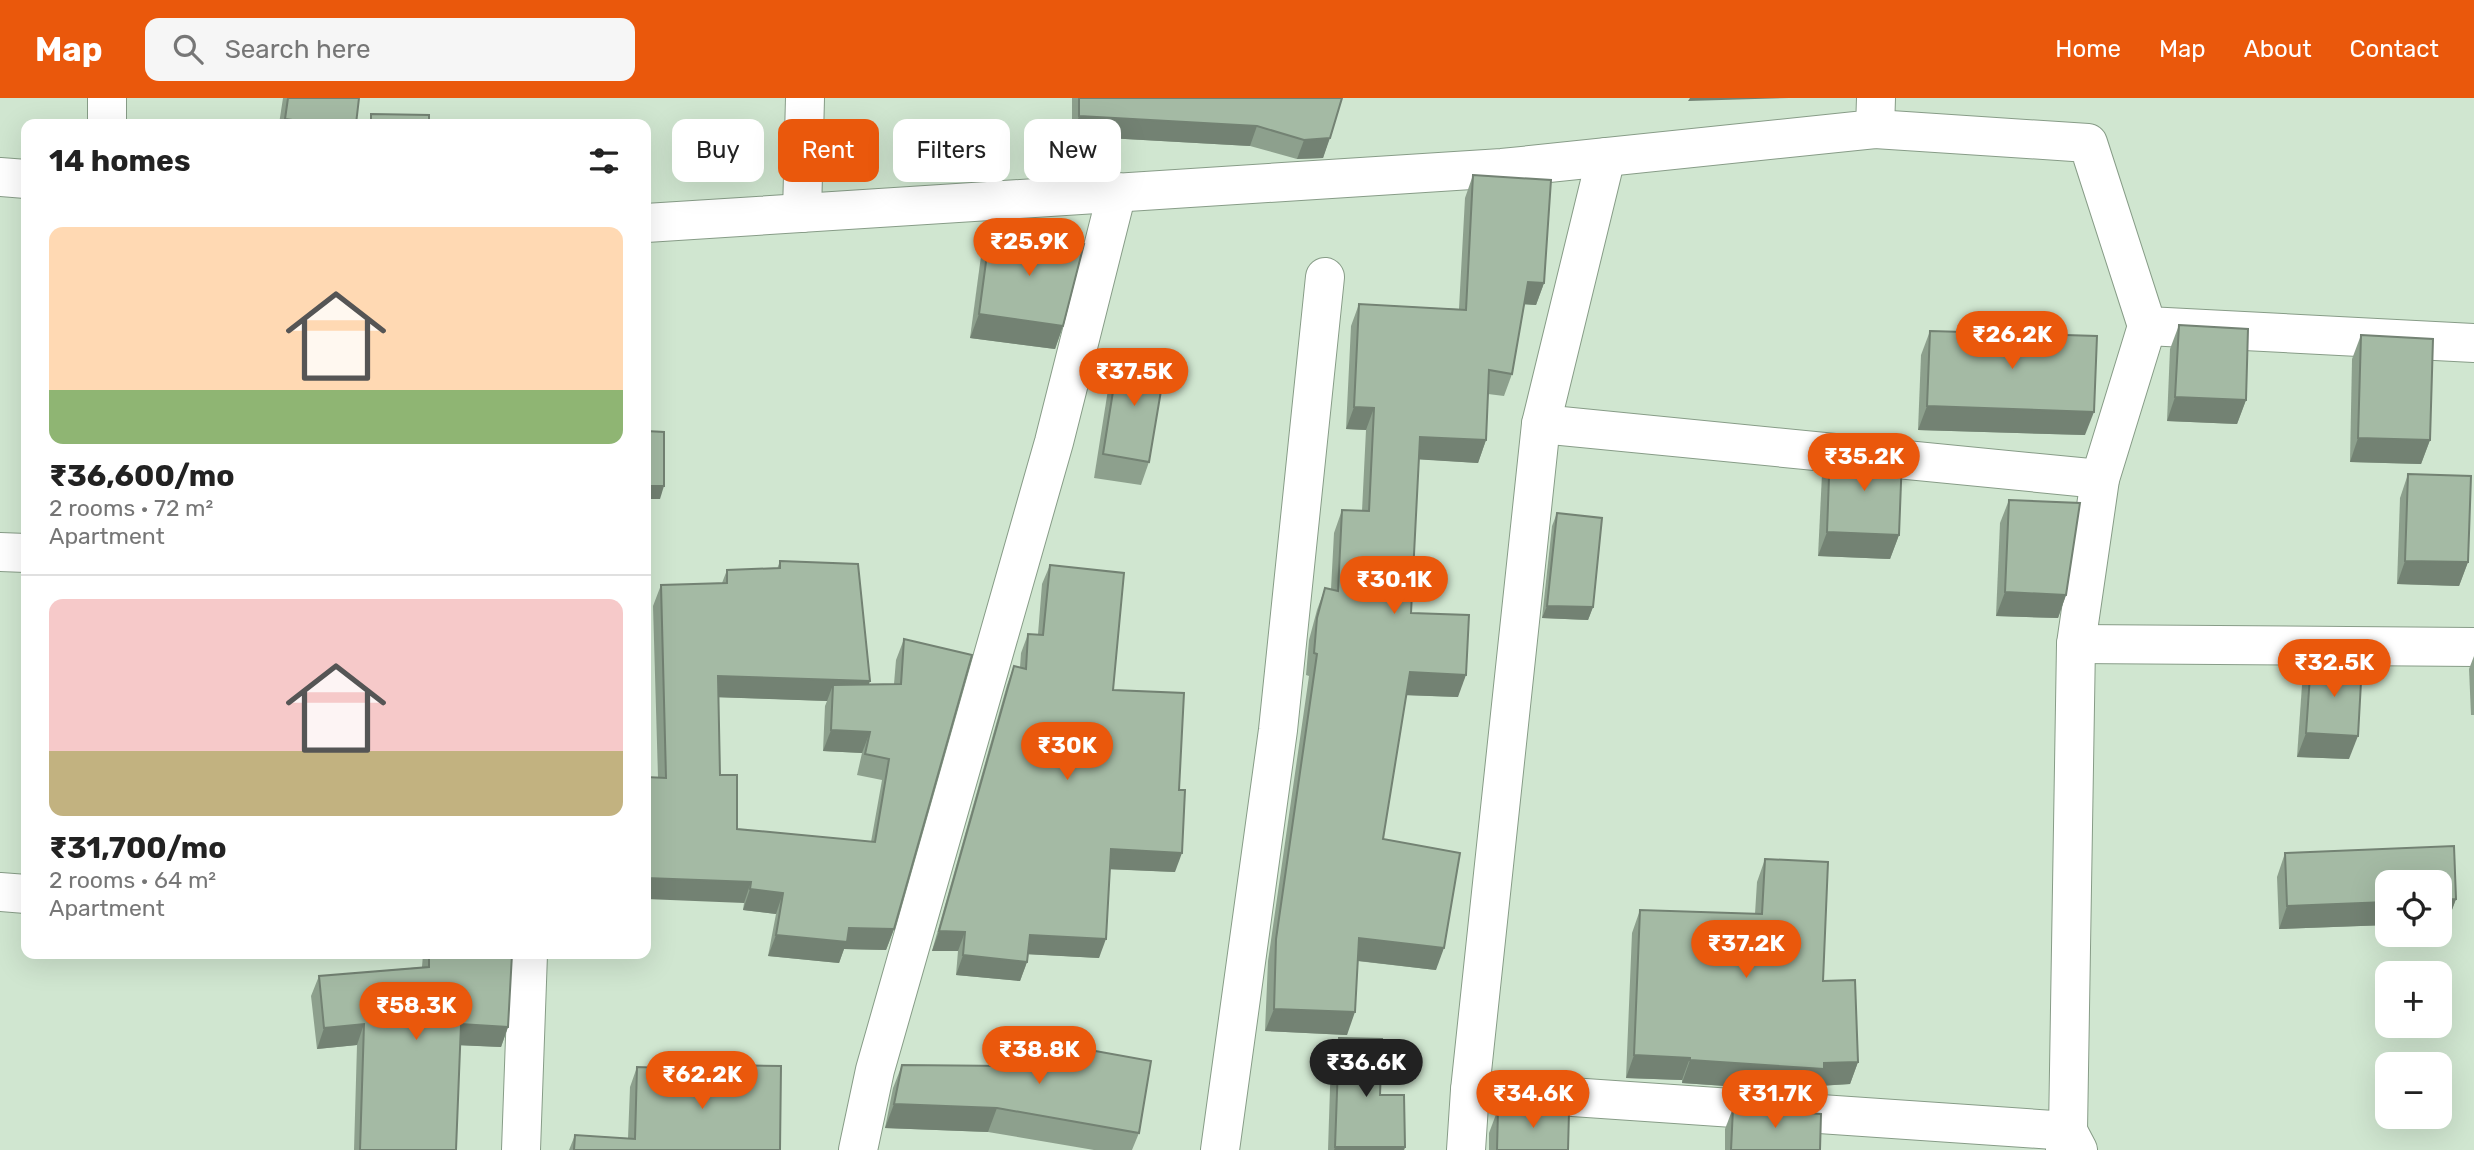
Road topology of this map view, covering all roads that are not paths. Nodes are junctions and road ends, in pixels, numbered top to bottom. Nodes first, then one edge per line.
1 (107, 98) edge
2 (805, 98) edge
3 (1875, 113) edge
4 (107, 119) edge
5 (1606, 157) junction
6 (0, 177) edge
7 (21, 179) edge
8 (1117, 192) junction
9 (802, 213) junction
10 (651, 223) edge
11 (1325, 277) dead end
12 (2147, 326) junction
13 (2474, 343) edge
14 (1541, 424) junction
15 (2100, 479) junction
16 (0, 552) edge
17 (21, 553) edge
18 (2076, 644) junction
19 (2474, 647) edge
20 (0, 892) edge
21 (21, 894) edge
22 (528, 959) edge
23 (1469, 1090) junction
24 (2071, 1144) edge
25 (521, 1150) edge
26 (858, 1150) edge
27 (1220, 1150) edge
28 (1466, 1150) edge

1 - 4 street
2 - 9 street
3 - 5 street
3 - 12 street
5 - 8 street
5 - 14 street
6 - 7 street
8 - 9 street
8 - 26 street
9 - 10 street
11 - 27 street
12 - 13 street
12 - 15 street
14 - 15 street
14 - 23 street
15 - 18 street
16 - 17 street
18 - 19 street
18 - 24 street
20 - 21 street
22 - 25 street
23 - 24 street
23 - 28 street

